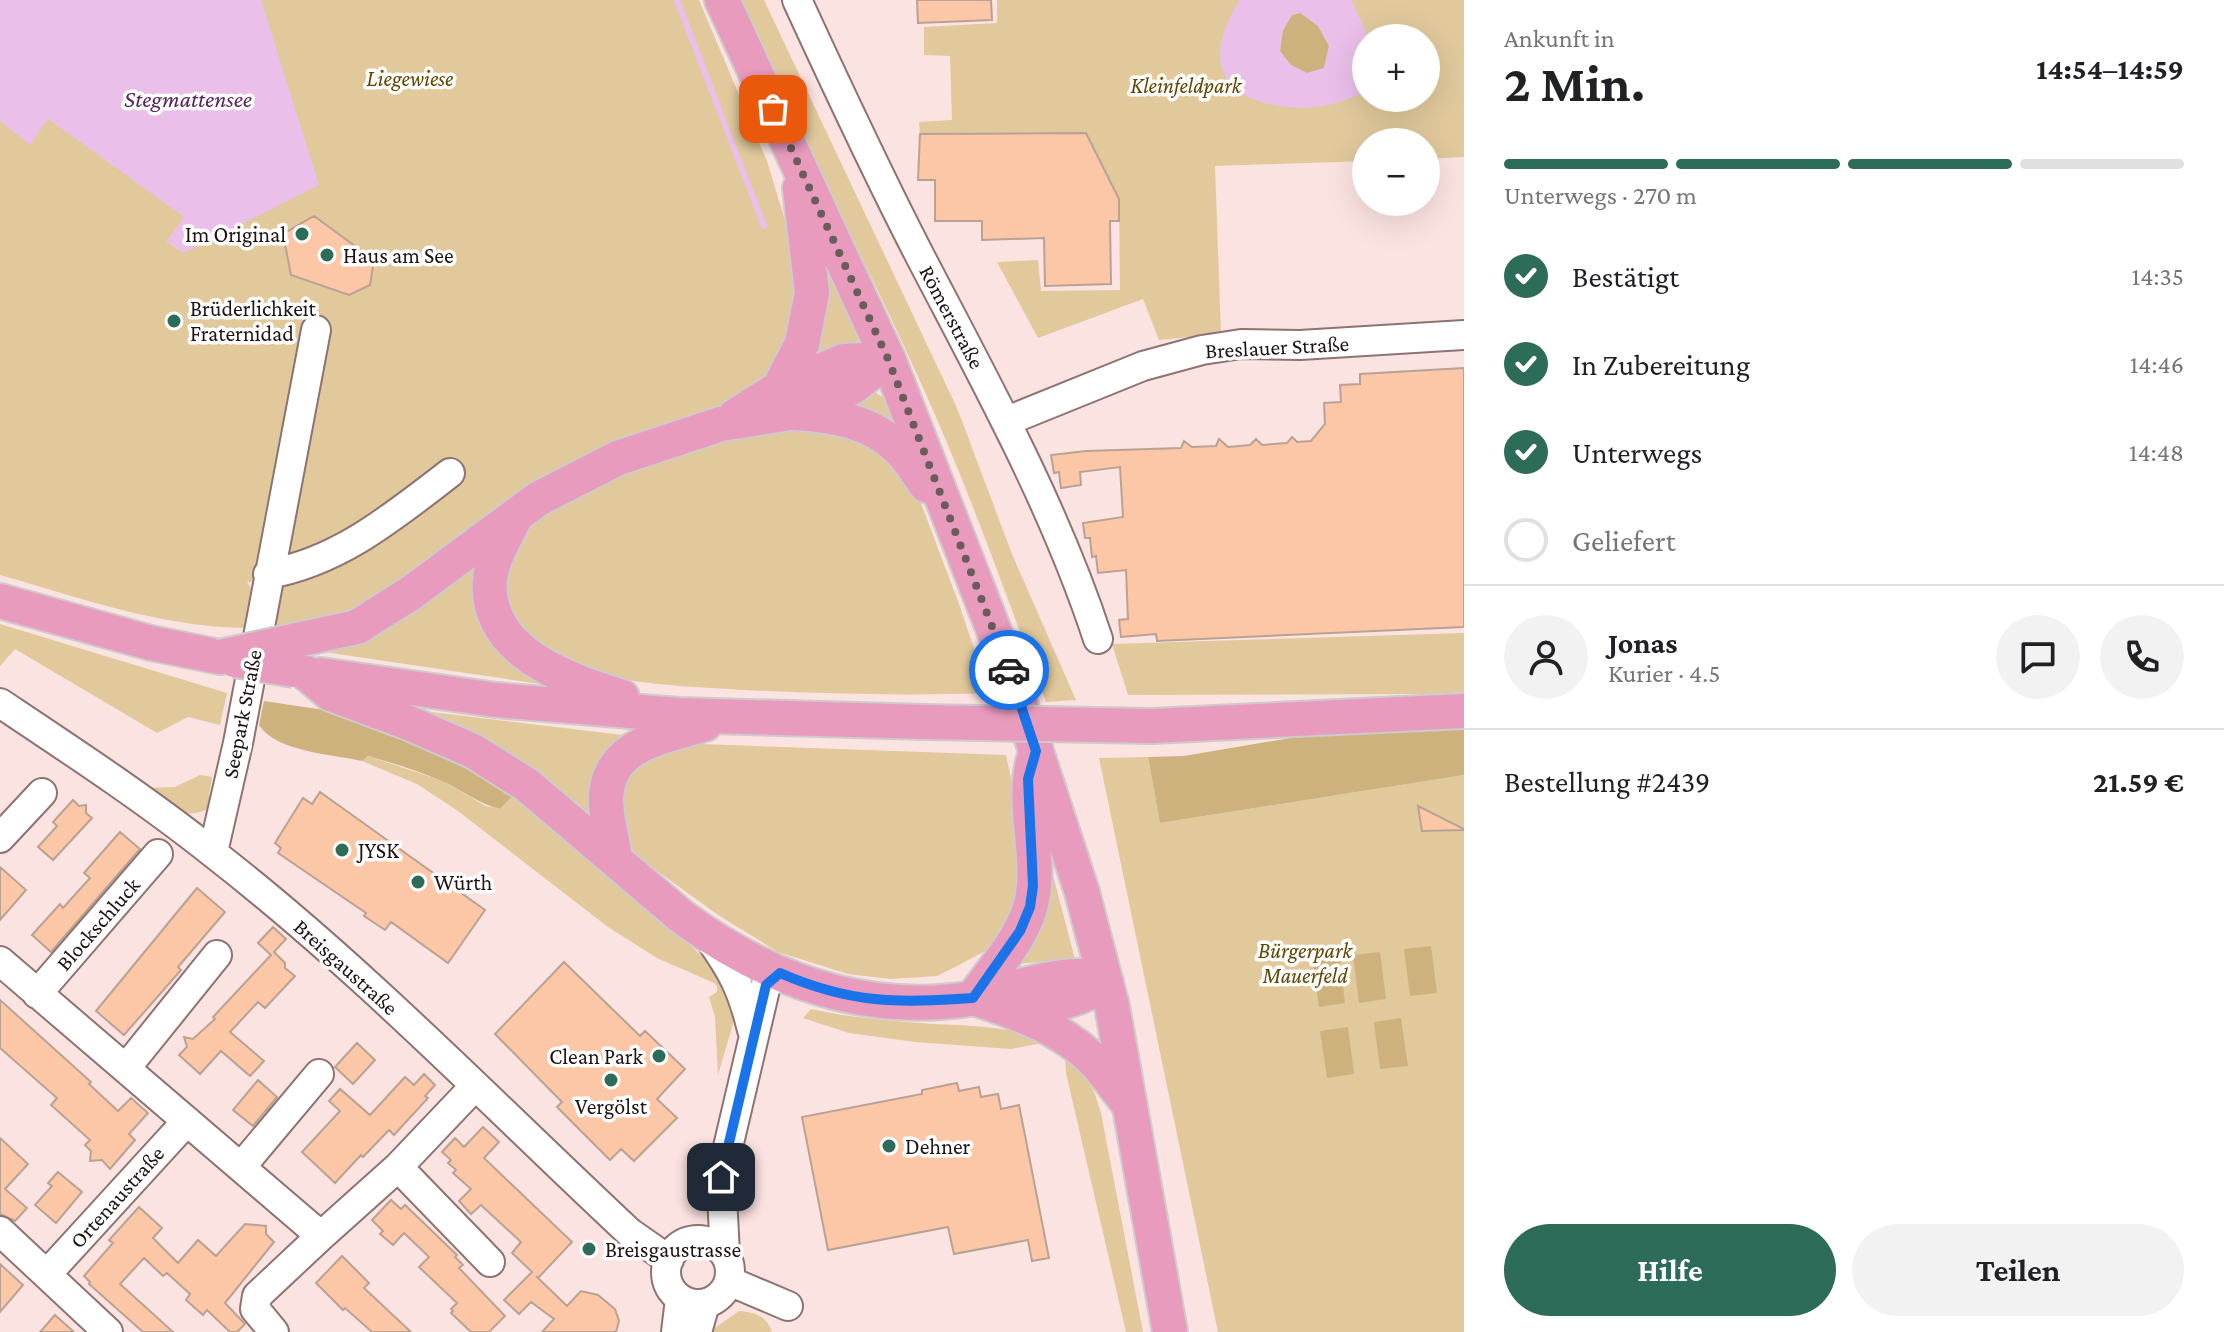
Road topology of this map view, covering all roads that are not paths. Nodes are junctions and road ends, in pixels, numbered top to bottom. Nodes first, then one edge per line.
1 (722, 0) edge
2 (797, 0) edge
3 (797, 160) junction
4 (316, 330) dead end
5 (1464, 335) edge
6 (888, 359) junction
7 (785, 400) junction
8 (1012, 430) junction
9 (450, 473) dead end
10 (951, 517) junction
11 (515, 518) junction
12 (268, 574) junction
13 (0, 601) edge
14 (1098, 639) dead end
15 (299, 661) junction
16 (0, 703) edge
17 (1464, 711) edge
18 (678, 715) junction
19 (725, 717) junction
20 (1036, 751) junction
21 (42, 793) dead end
22 (0, 838) edge
23 (213, 852) junction
24 (158, 854) dead end
25 (615, 860) junction
26 (708, 936) junction
27 (217, 955) dead end
28 (0, 961) edge
29 (780, 973) junction
30 (1106, 982) junction
31 (37, 994) junction
32 (973, 998) junction
33 (1017, 1011) junction
34 (751, 1047) junction
35 (126, 1068) junction
36 (319, 1074) dead end
37 (475, 1086) junction
38 (1131, 1106) junction
39 (187, 1121) junction
40 (241, 1167) junction
41 (398, 1167) junction
42 (721, 1177) junction
43 (0, 1231) edge
44 (321, 1236) junction
45 (677, 1252) junction
46 (490, 1262) dead end
47 (727, 1268) junction
48 (47, 1274) junction
49 (693, 1301) junction
50 (788, 1306) dead end
51 (108, 1332) edge
52 (274, 1332) edge
53 (676, 1332) edge
54 (697, 1332) edge
55 (1170, 1332) edge

1 - 3 main road
2 - 8 street, Römerstraße
3 - 6 main road
3 - 7 main road
4 - 12 street, Seepark Straße
5 - 8 street, Breslauer Straße
6 - 7 main road
6 - 10 main road
7 - 10 main road
7 - 11 main road
8 - 14 street, Römerstraße
9 - 12 street
10 - 20 main road
11 - 15 main road
11 - 18 main road
12 - 23 street, Seepark Straße
13 - 15 main road, bridge
15 - 18 main road
15 - 25 main road
16 - 23 street, Breisgaustraße
17 - 19 main road, bridge
18 - 19 main road
19 - 25 main road
20 - 30 main road
20 - 32 main road
21 - 22 street
23 - 37 street, Breisgaustraße
24 - 31 street, Blockschluck
25 - 26 main road
26 - 29 main road
26 - 34 street
27 - 35 street
28 - 31 street
29 - 32 main road
29 - 34 street
30 - 32 main road
30 - 33 main road
30 - 38 main road
31 - 35 street
32 - 33 main road
33 - 38 main road
34 - 42 street
35 - 39 street
36 - 40 street
37 - 41 street
37 - 45 street, Breisgaustraße
38 - 55 main road
39 - 40 street
39 - 48 street, Ortenaustraße
40 - 44 street
41 - 44 street
41 - 46 street
42 - 45 street
42 - 47 street
43 - 48 street
44 - 52 street
45 - 47 street
45 - 49 street
47 - 49 street
47 - 50 street
48 - 51 street
49 - 53 street
49 - 54 street

